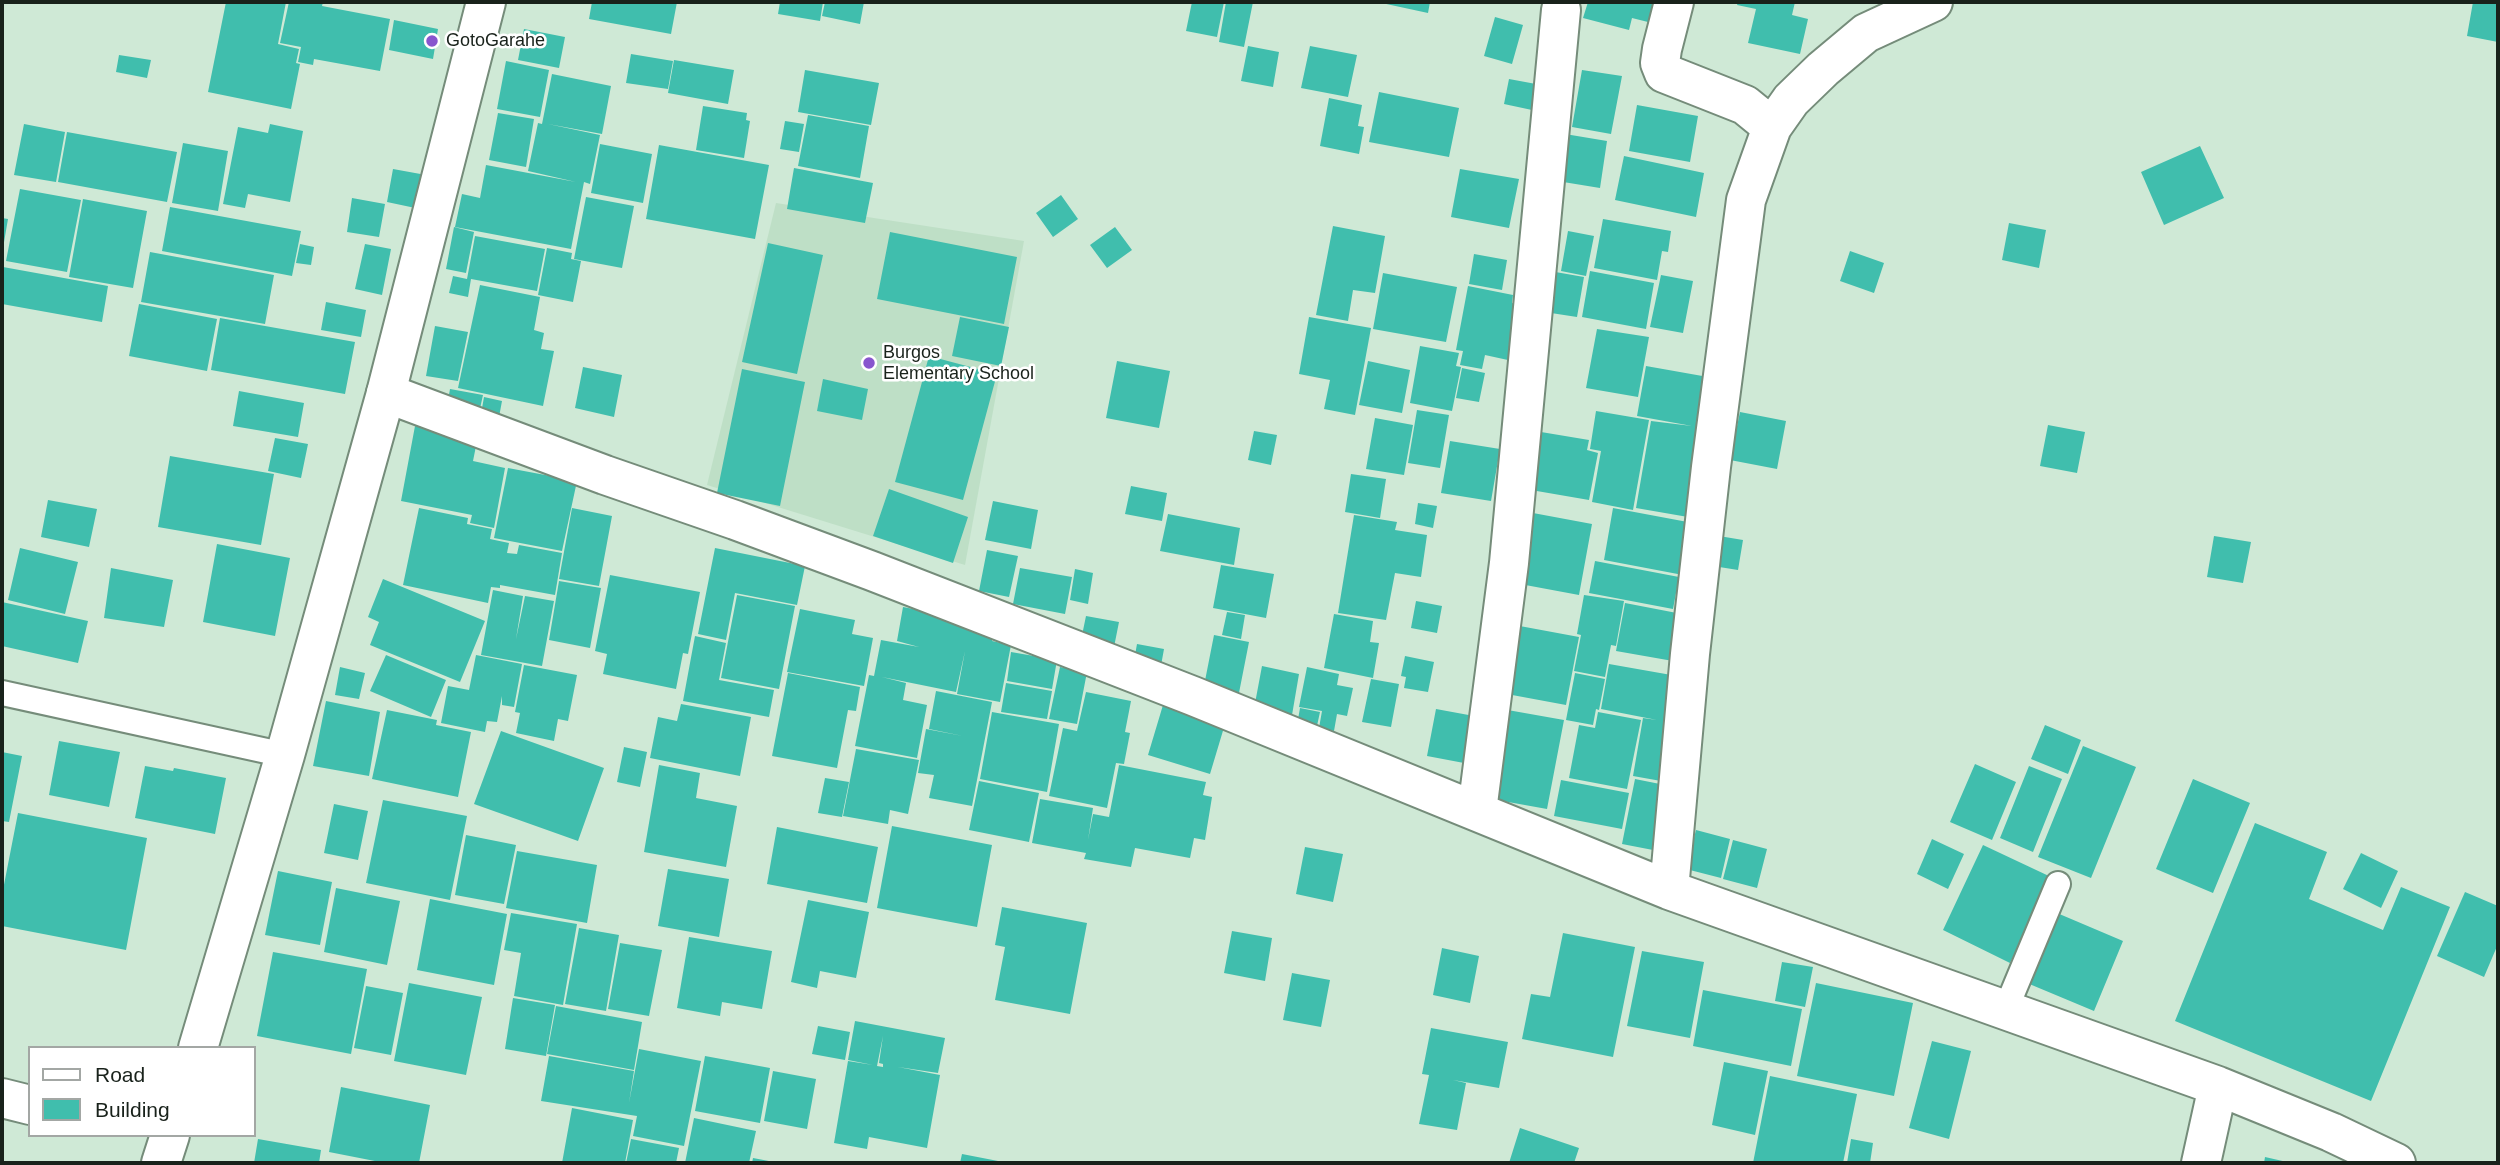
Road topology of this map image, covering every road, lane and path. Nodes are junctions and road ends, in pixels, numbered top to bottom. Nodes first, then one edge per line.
1 (486, 2) edge
2 (1674, 2) edge
3 (1933, 2) edge
4 (1561, 10) dead end
5 (1772, 127) junction
6 (386, 393) junction
7 (2, 692) edge
8 (285, 755) junction
9 (1477, 811) junction
10 (2058, 884) dead end
11 (1669, 890) junction
12 (2005, 1011) junction
13 (199, 1046) edge
14 (2218, 1086) junction
15 (2, 1098) edge
16 (28, 1104) edge
17 (2201, 1163) edge
18 (2396, 1163) edge

1 - 6 street
2 - 5 street
3 - 5 street
4 - 9 street
5 - 11 street
6 - 8 street
6 - 9 street
7 - 8 lane
8 - 13 street
9 - 11 street
10 - 12 lane
11 - 12 street
12 - 14 street
14 - 17 street
14 - 18 street
15 - 16 street

